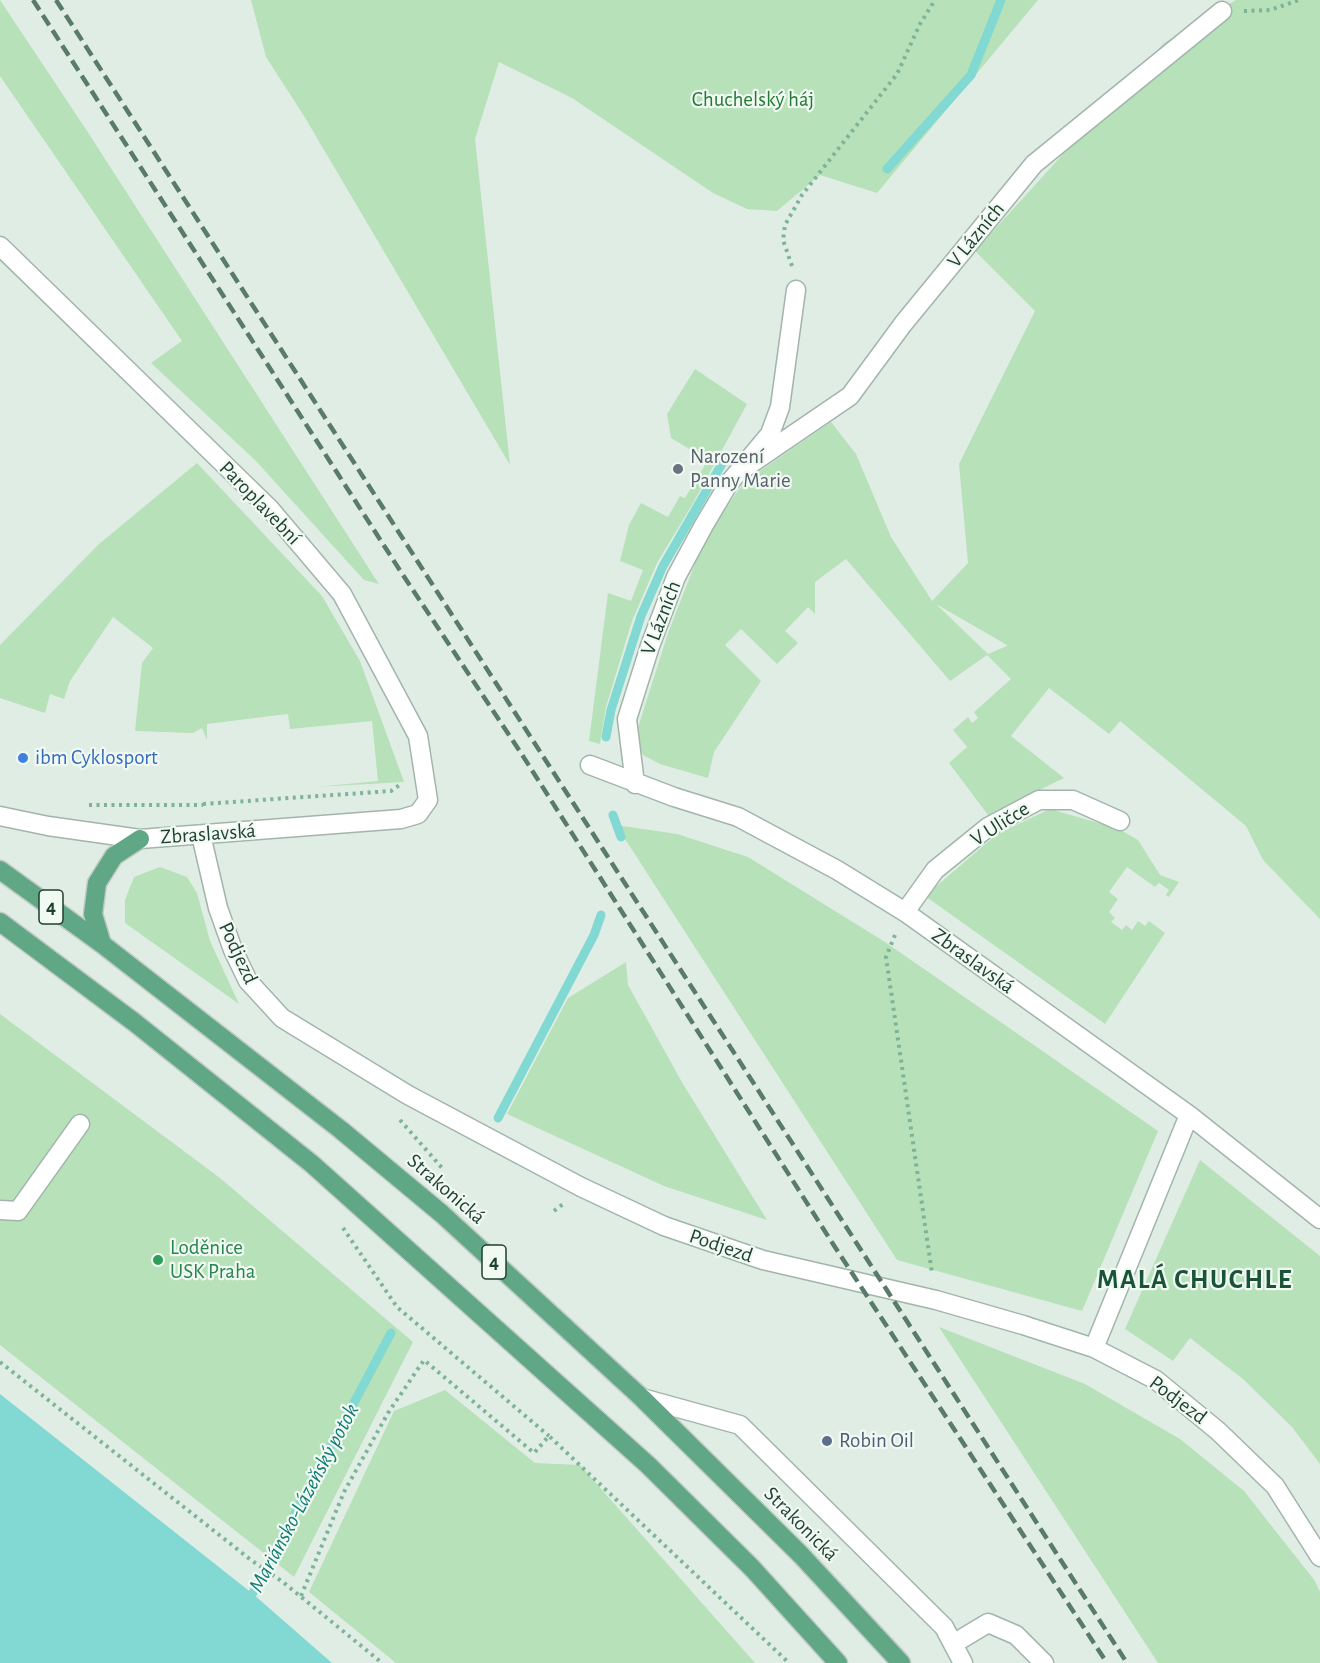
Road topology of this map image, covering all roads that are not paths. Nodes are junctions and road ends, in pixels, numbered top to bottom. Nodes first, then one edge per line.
1 (1222, 11) road end
2 (0, 246) edge
3 (796, 290) road end
4 (743, 469) junction
5 (590, 765) dead end
6 (635, 784) junction
7 (418, 814) joint
8 (0, 816) edge
9 (1120, 821) dead end
10 (201, 835) junction
11 (140, 839) junction
12 (0, 870) edge
13 (904, 912) junction
14 (0, 922) edge
15 (102, 944) junction
16 (1189, 1115) junction
17 (80, 1124) dead end
18 (0, 1210) edge
19 (1320, 1219) edge
20 (1094, 1348) junction
21 (642, 1398) junction
22 (1320, 1557) edge
23 (953, 1644) junction
24 (838, 1663) edge
25 (901, 1663) edge
26 (963, 1663) edge
27 (1044, 1663) edge

1 - 4 street, V Lázních
2 - 7 street, Paroplavební
3 - 4 street, V Lázních
4 - 6 street, V Lázních
5 - 6 street, Zbraslavská
6 - 13 street, Zbraslavská
7 - 10 street, Zbraslavská
8 - 11 street, Zbraslavská
9 - 13 street, V Uličce
10 - 11 street, Zbraslavská
10 - 20 street, Podjezd
11 - 15 main road
12 - 15 main road, Strakonická / 4
13 - 16 street, Zbraslavská
14 - 24 main road
15 - 21 main road, Strakonická / 4
16 - 19 street, Zbraslavská
16 - 20 street
17 - 18 street
20 - 22 street, Podjezd
21 - 23 street
21 - 25 main road, Strakonická / 4
23 - 26 street
23 - 27 street

